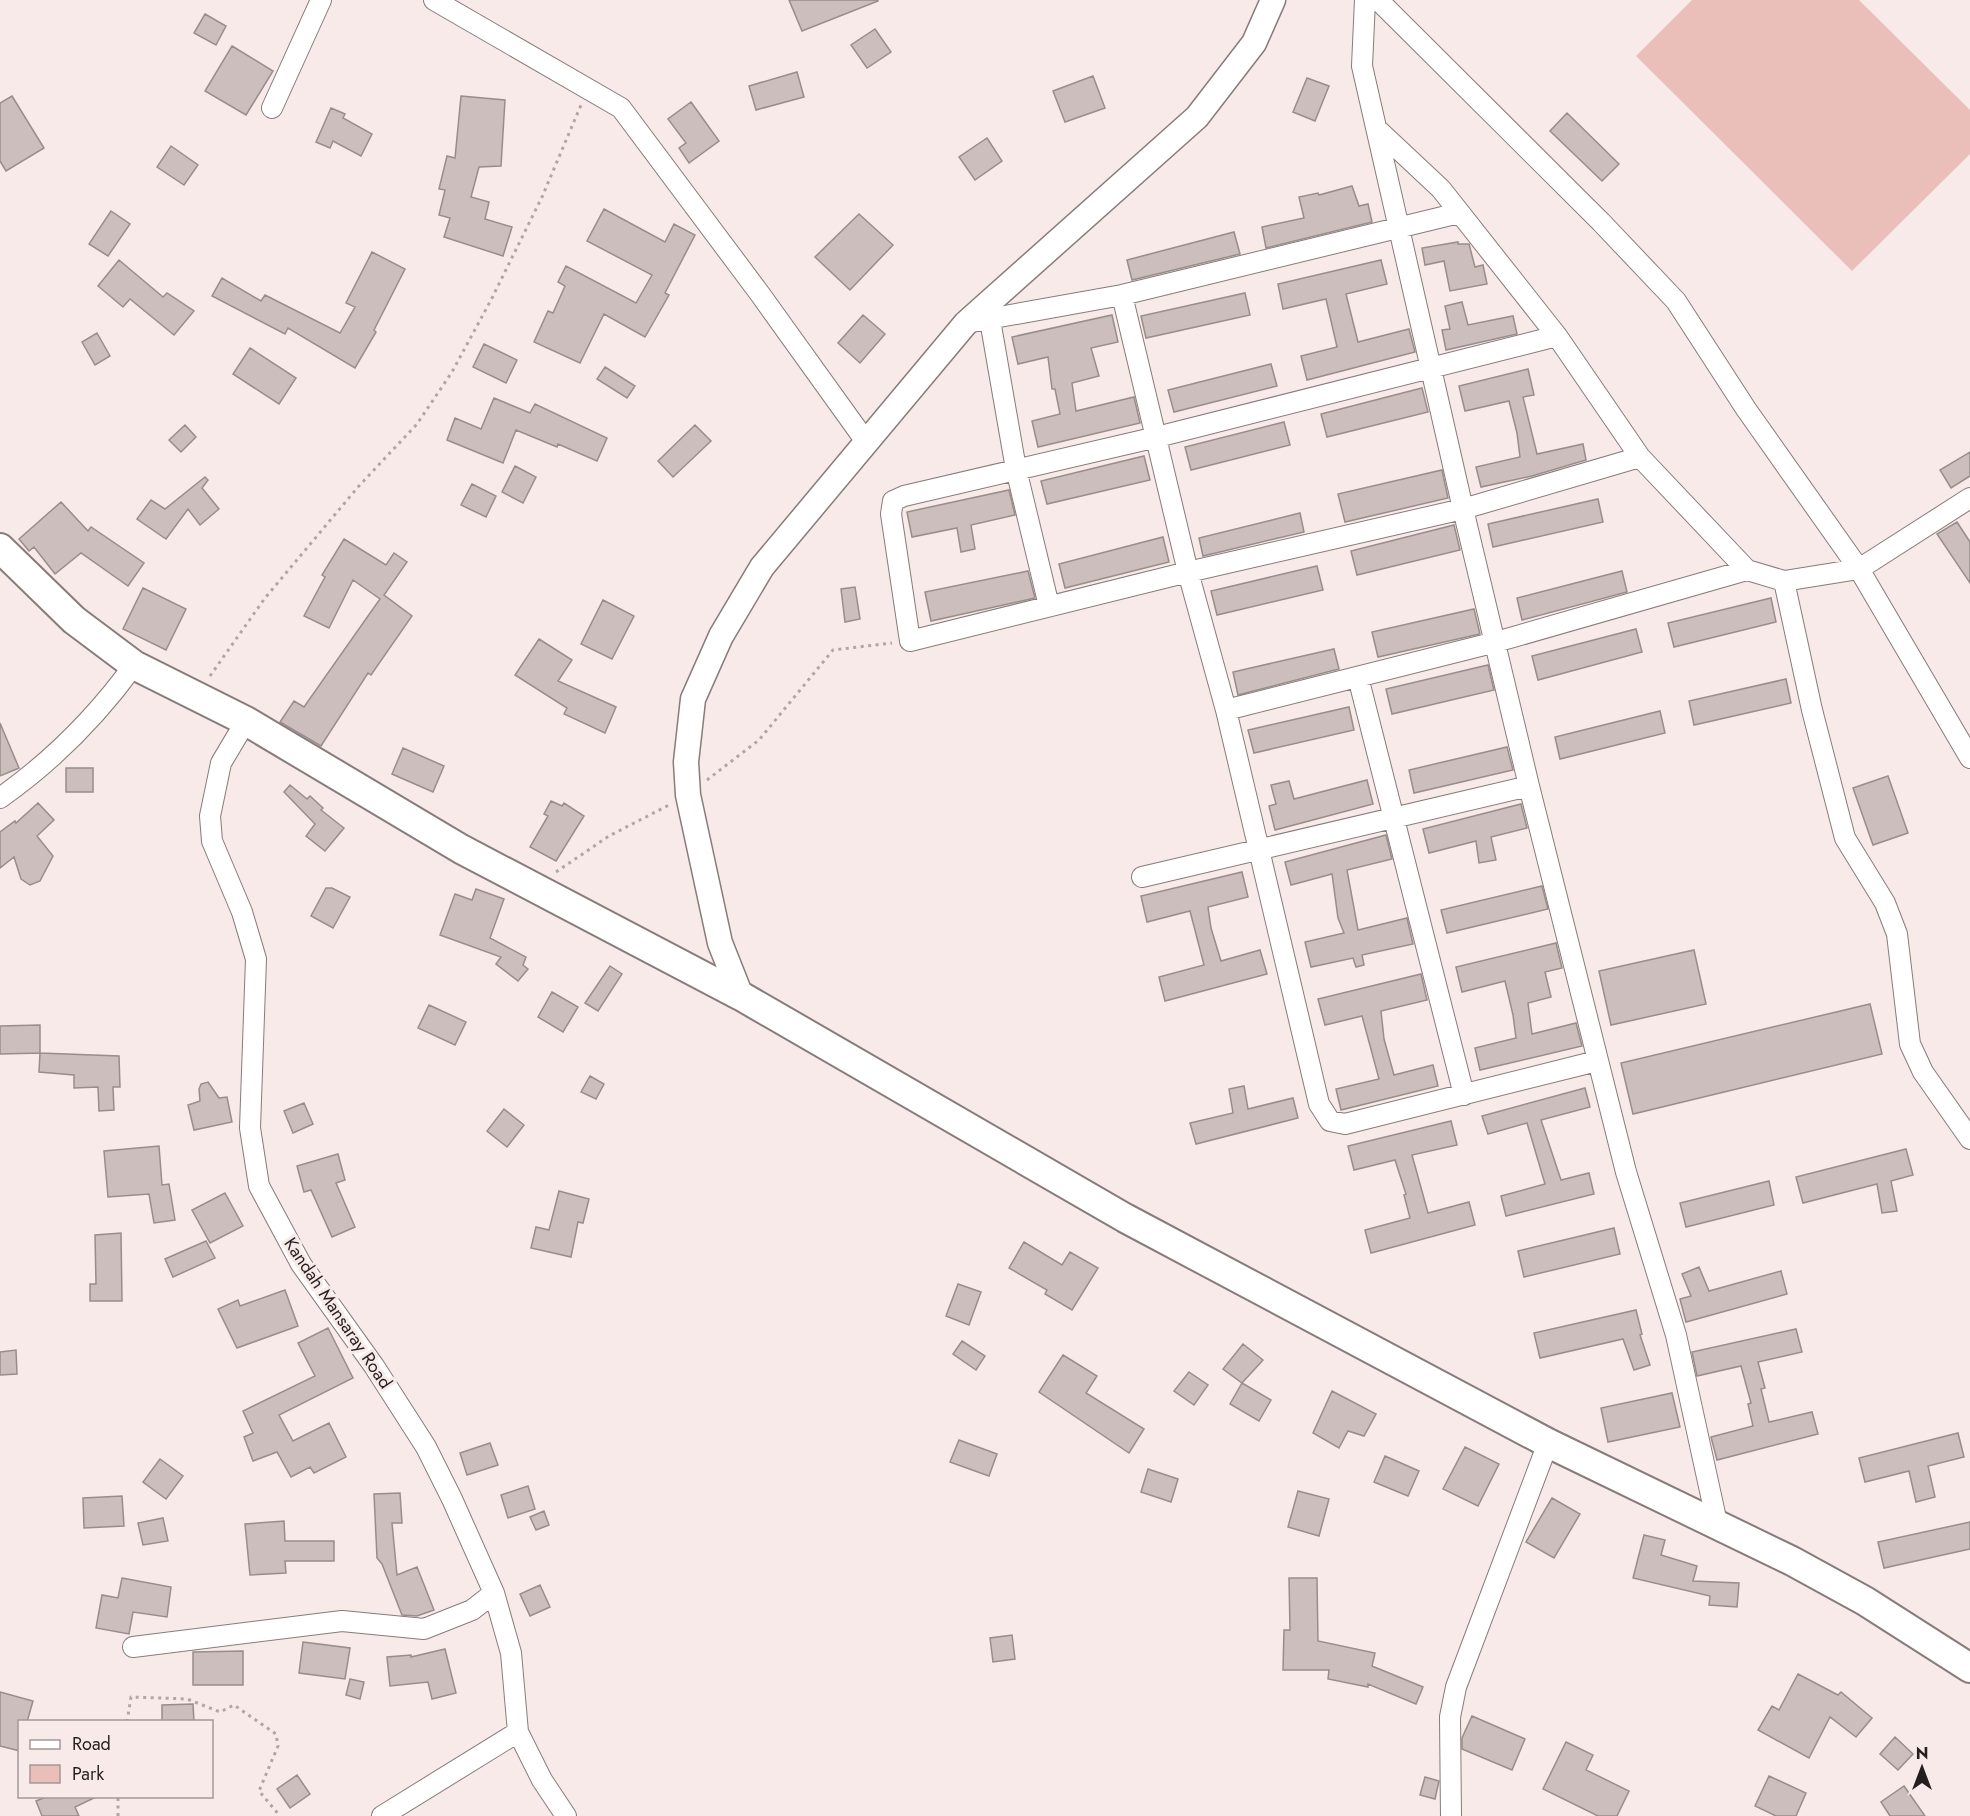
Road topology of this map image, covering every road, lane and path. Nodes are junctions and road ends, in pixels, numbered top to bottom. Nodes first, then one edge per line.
1 (321, 0) edge
2 (434, 0) edge
3 (1273, 0) edge
4 (1365, 0) edge
5 (1378, 0) edge
6 (588, 89) junction
7 (272, 108) dead end
8 (1377, 129) junction
9 (1459, 213) junction
10 (1398, 228) junction
11 (1122, 295) junction
12 (990, 320) junction
13 (966, 323) junction
14 (1557, 336) junction
15 (1430, 366) junction
16 (1157, 436) junction
17 (867, 443) junction
18 (1640, 457) junction
19 (1016, 469) junction
20 (1970, 498) edge
21 (1463, 509) junction
22 (0, 548) edge
23 (1859, 569) junction
24 (1747, 570) junction
25 (1188, 572) junction
26 (1784, 581) junction
27 (1049, 606) junction
28 (1496, 642) junction
29 (134, 665) junction
30 (1358, 677) junction
31 (196, 697) junction
32 (1226, 710) junction
33 (246, 721) junction
34 (1970, 758) edge
35 (1529, 786) junction
36 (0, 798) edge
37 (1392, 819) junction
38 (1260, 851) junction
39 (1142, 876) dead end
40 (741, 996) junction
41 (1597, 1061) junction
42 (1464, 1095) junction
43 (1970, 1139) edge
44 (1548, 1443) junction
45 (1717, 1523) junction
46 (494, 1593) junction
47 (133, 1647) dead end
48 (1970, 1668) edge
49 (127, 1720) edge
50 (518, 1732) junction
51 (118, 1798) edge
52 (118, 1816) edge
53 (280, 1816) edge
54 (382, 1816) edge
55 (566, 1816) edge
56 (1451, 1816) edge

1 - 7 street
2 - 6 street
3 - 13 street
4 - 8 street
5 - 23 street
6 - 17 street
6 - 31 path
8 - 9 street
8 - 10 street
9 - 10 street
9 - 14 street
10 - 11 street
10 - 15 street
11 - 12 street
11 - 16 street
12 - 13 street
12 - 19 street
13 - 17 street
14 - 15 street
14 - 18 street
15 - 16 street
15 - 21 street
16 - 19 street
16 - 25 street
17 - 40 street
18 - 21 street
18 - 24 street
19 - 27 street
19 - 27 street
20 - 23 street
21 - 25 street
21 - 28 street
22 - 29 main road
23 - 26 street
23 - 34 street
24 - 26 street
24 - 28 street
25 - 27 street
25 - 32 street
26 - 43 street
28 - 30 street
28 - 35 street
29 - 31 main road
29 - 36 street
30 - 32 street
30 - 37 street
31 - 33 main road
32 - 38 street
33 - 40 main road
33 - 46 street, Kandah Mansaray Road
35 - 37 street
35 - 41 street
37 - 38 street
37 - 42 street
38 - 39 street
38 - 42 street
40 - 44 main road
41 - 42 street
41 - 45 street
44 - 45 main road
44 - 56 street
45 - 48 main road
46 - 47 street
46 - 50 street, Kandah Mansaray Road
49 - 53 path
50 - 54 street
50 - 55 street, Kandah Mansaray Road
51 - 52 path

